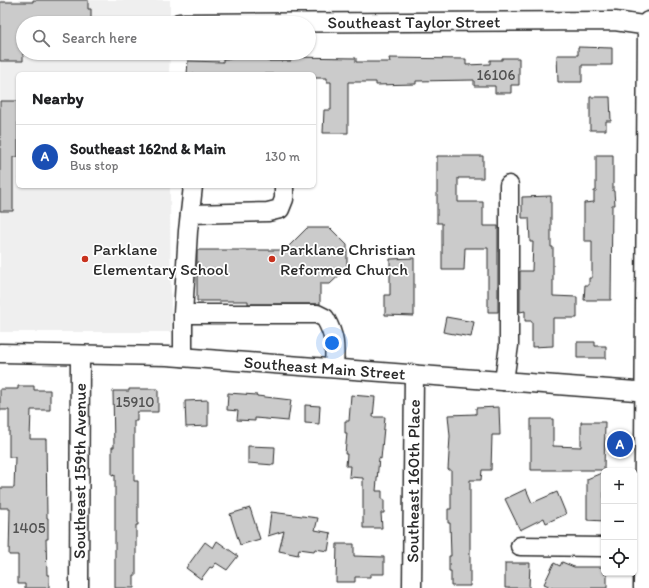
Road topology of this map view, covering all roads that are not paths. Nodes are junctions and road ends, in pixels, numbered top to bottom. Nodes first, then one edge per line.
1 (316, 22) edge
2 (649, 24) edge
3 (509, 185) dead end
4 (193, 188) edge
5 (284, 188) edge
6 (648, 213) edge
7 (190, 214) junction
8 (183, 314) junction
9 (0, 353) edge
10 (80, 355) junction
11 (183, 357) junction
12 (334, 368) junction
13 (414, 374) junction
14 (504, 381) junction
15 (648, 392) edge
16 (520, 546) dead end
17 (601, 547) edge
18 (640, 547) edge
19 (79, 588) edge
20 (412, 588) edge
21 (645, 588) edge

1 - 2 street, Southeast Taylor Street
2 - 6 main road
3 - 14 street
4 - 7 street
5 - 7 street
6 - 15 main road
7 - 8 street
8 - 11 street
8 - 12 street
9 - 10 street, Southeast Main Street
10 - 11 street, Southeast Main Street
10 - 19 street, Southeast 159th Avenue
11 - 12 street, Southeast Main Street
12 - 13 street, Southeast Main Street
13 - 14 street, Southeast Main Street
13 - 20 street, Southeast 160th Place
14 - 15 street, Southeast Main Street
15 - 18 main road
16 - 17 street
18 - 21 main road

